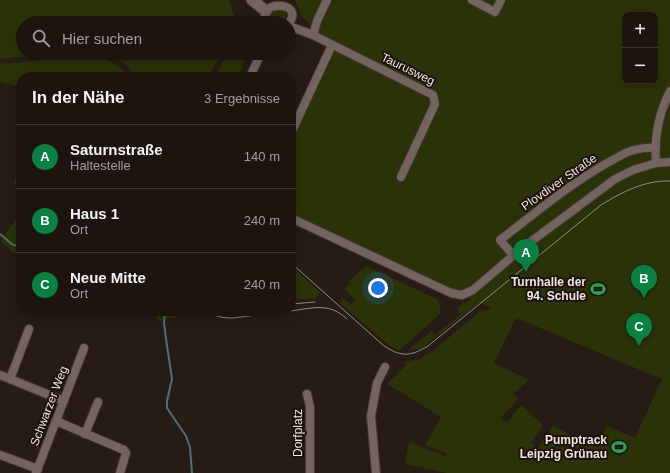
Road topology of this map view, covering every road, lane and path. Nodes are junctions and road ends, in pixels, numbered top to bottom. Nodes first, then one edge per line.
1 (252, 0) edge
2 (327, 0) edge
3 (472, 0) edge
4 (501, 0) edge
5 (288, 2) edge
6 (267, 5) edge
7 (266, 16) edge
8 (291, 16) edge
9 (296, 26) edge
10 (313, 35) junction
11 (332, 46) junction
12 (253, 60) edge
13 (258, 60) edge
14 (250, 72) edge
15 (252, 72) edge
16 (670, 91) edge
17 (296, 122) edge
18 (655, 148) junction
19 (656, 162) junction
20 (670, 162) edge
21 (401, 177) dead end
22 (296, 220) edge
23 (513, 255) junction
24 (29, 329) dead end
25 (84, 348) dead end
26 (385, 367) dead end
27 (0, 375) edge
28 (10, 379) junction
29 (307, 394) dead end
30 (64, 401) junction
31 (98, 402) dead end
32 (56, 421) junction
33 (85, 434) junction
34 (0, 455) edge
35 (37, 471) edge
36 (120, 473) edge
37 (310, 473) edge
38 (376, 473) edge

1 - 6 street
2 - 10 street
3 - 4 street
5 - 6 street
5 - 8 street
6 - 7 street
9 - 10 street, Taurusweg
10 - 11 street, Taurusweg
11 - 17 street
11 - 21 street, Taurusweg
12 - 14 street
13 - 15 street
16 - 18 street
18 - 19 street
18 - 23 street, Plovdiver Straße
19 - 20 street
19 - 23 street
22 - 23 street
24 - 28 street
25 - 30 street, Schwarzer Weg
26 - 38 street
27 - 28 street
28 - 30 street
29 - 37 street, Dorfplatz
30 - 32 street, Schwarzer Weg
31 - 33 street
32 - 33 street
32 - 35 street, Schwarzer Weg
33 - 36 street
34 - 35 street

